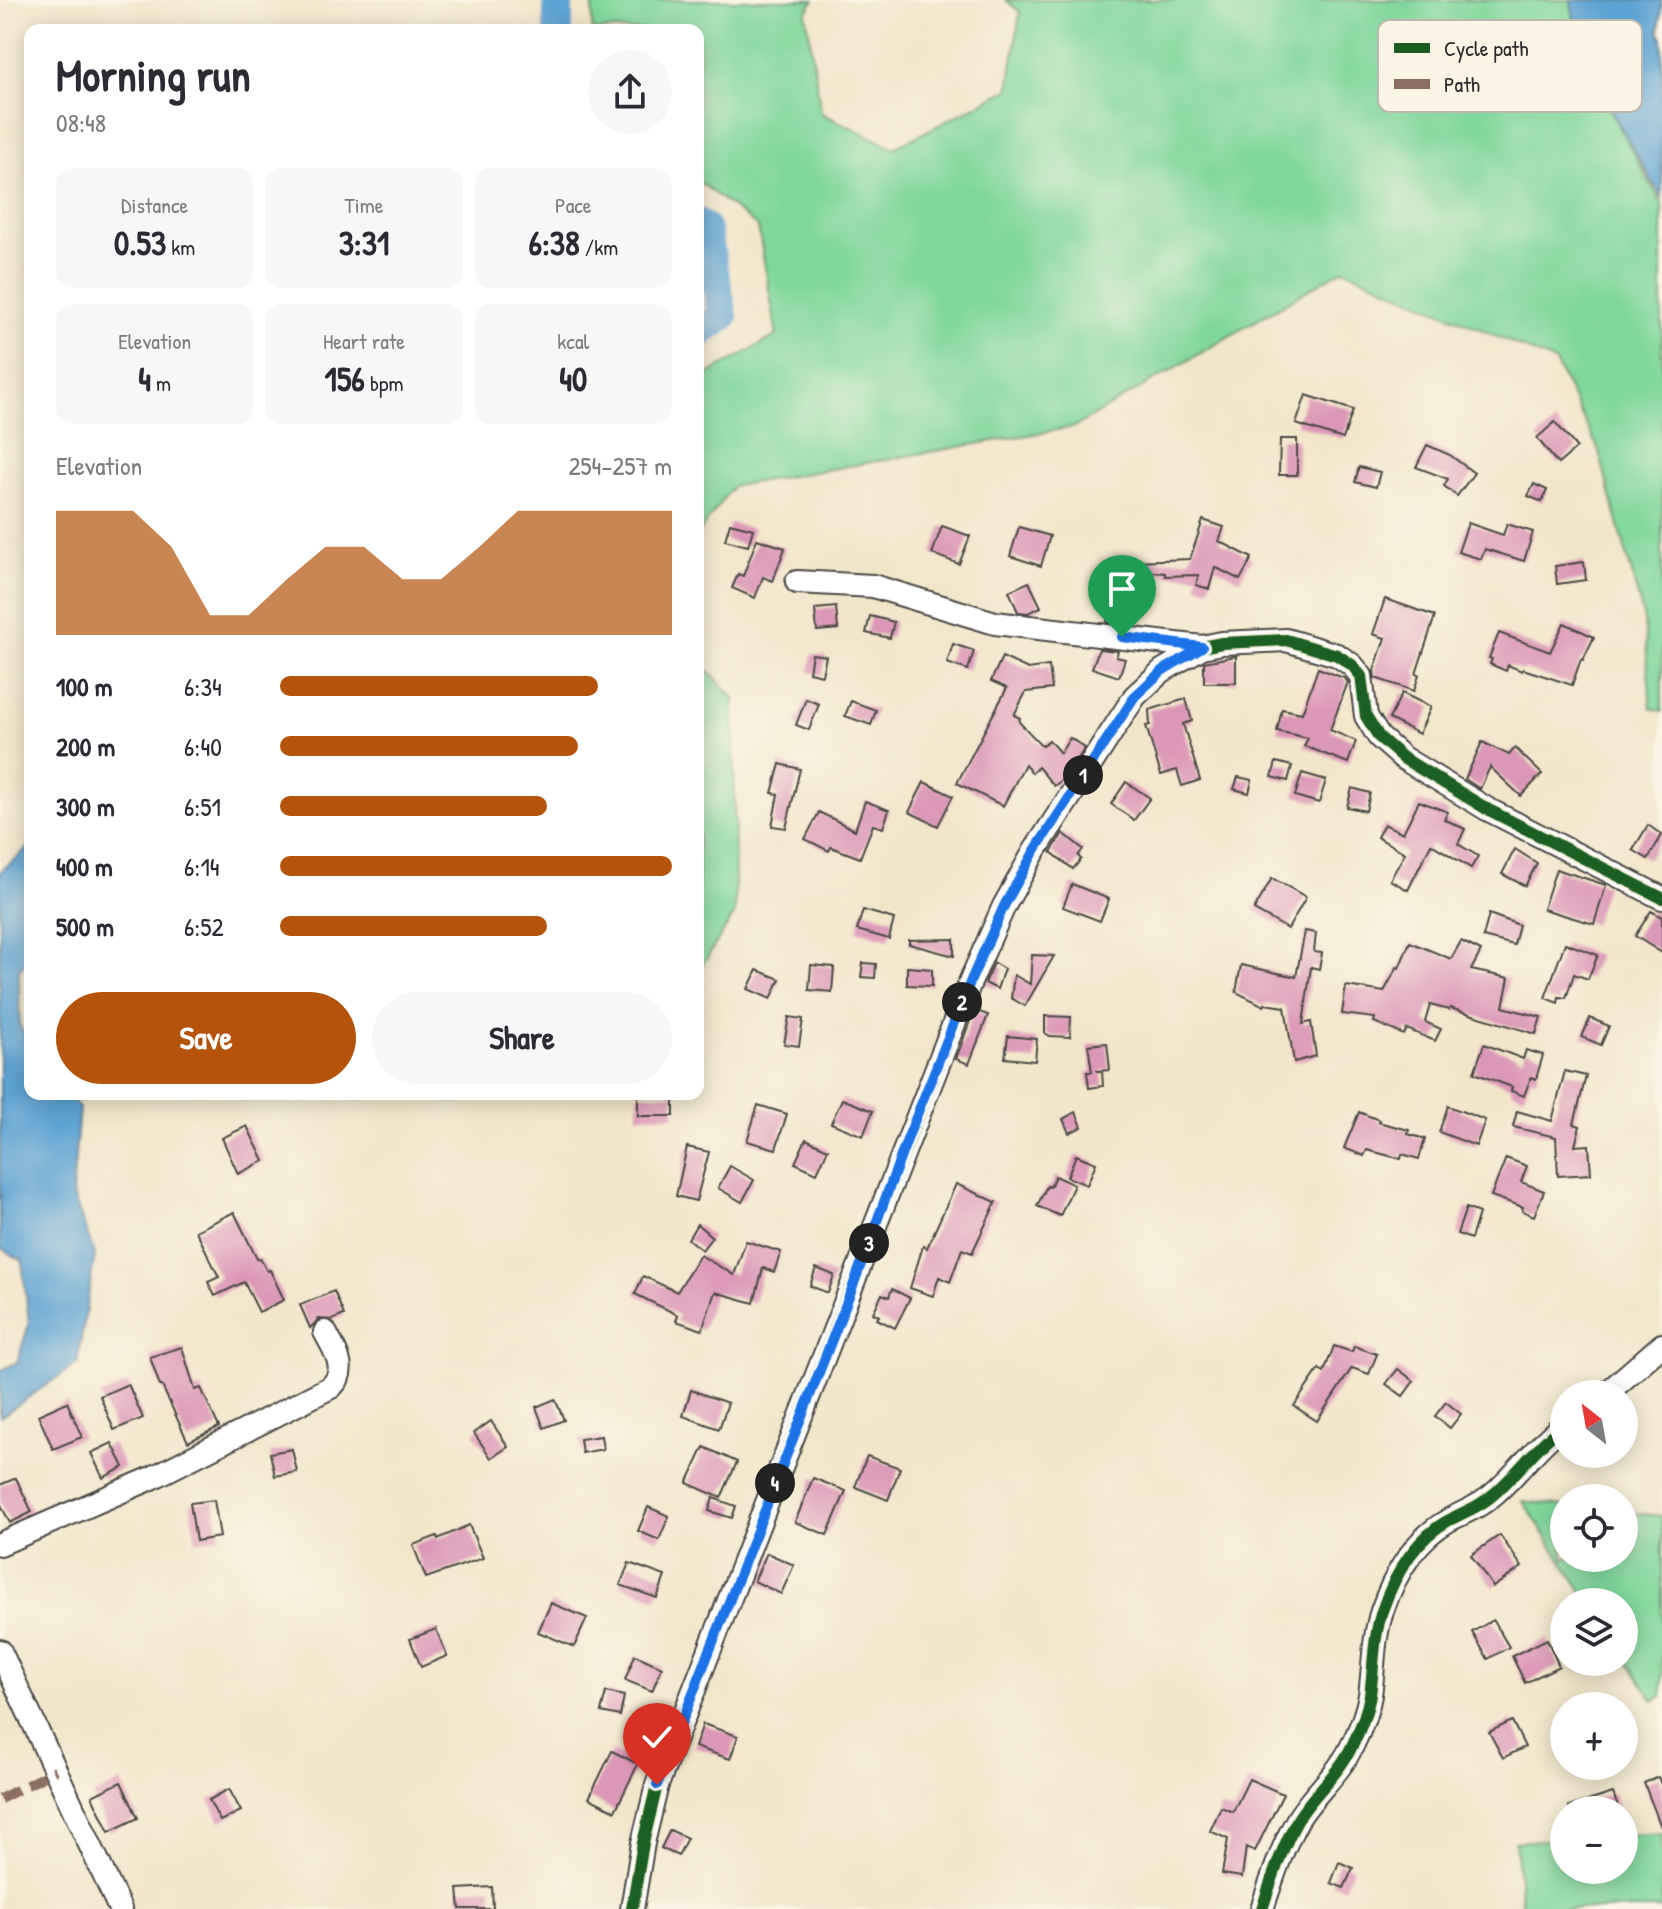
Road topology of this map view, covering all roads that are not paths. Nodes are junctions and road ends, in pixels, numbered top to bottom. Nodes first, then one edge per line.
1 (797, 582) dead end
2 (1202, 647) junction
3 (1662, 898) edge
4 (325, 1332) dead end
5 (1662, 1345) edge
6 (1622, 1380) edge
7 (1550, 1439) edge
8 (0, 1544) edge
9 (0, 1651) edge
10 (120, 1909) edge
11 (632, 1909) edge
12 (1262, 1909) edge

1 - 2 street
2 - 3 street
2 - 11 street
4 - 8 street
5 - 6 street
7 - 12 street
9 - 10 street

